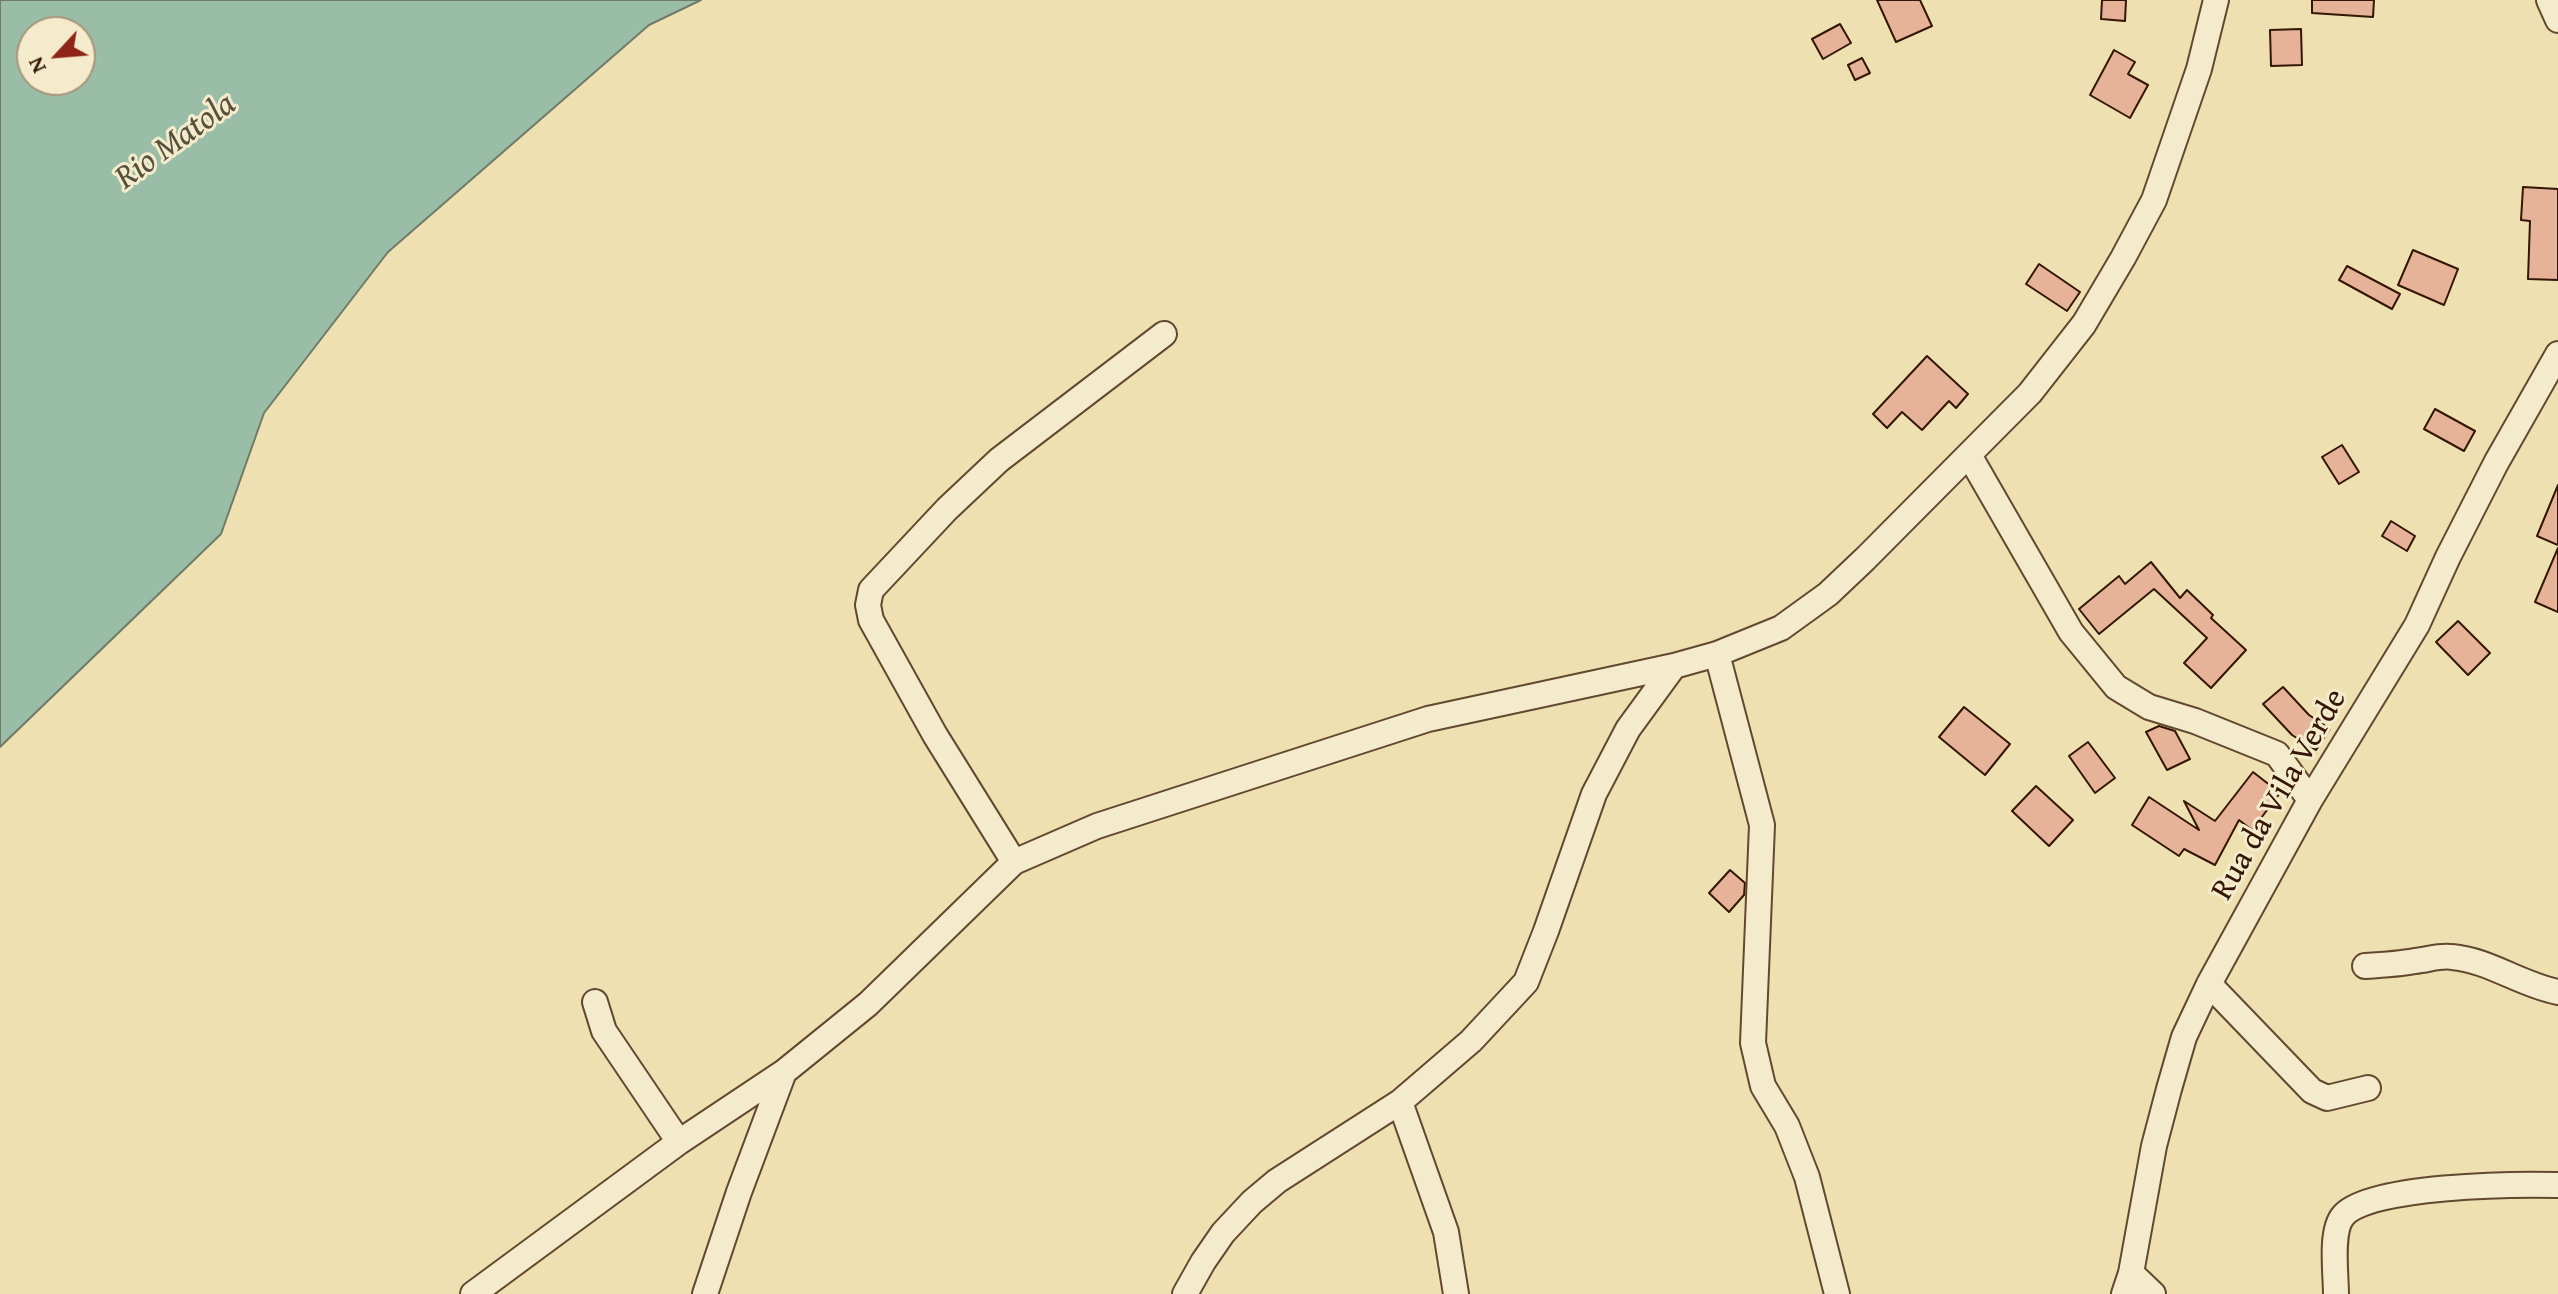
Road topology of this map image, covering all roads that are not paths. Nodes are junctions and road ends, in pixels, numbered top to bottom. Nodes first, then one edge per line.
1 (2216, 0) edge
2 (2549, 0) edge
3 (2558, 20) edge
4 (1164, 334) dead end
5 (2558, 354) edge
6 (1969, 455) junction
7 (1717, 654) junction
8 (1674, 666) junction
9 (2310, 800) junction
10 (1014, 862) junction
11 (2365, 966) dead end
12 (2209, 984) junction
13 (2558, 992) edge
14 (595, 1002) dead end
15 (784, 1072) junction
16 (2368, 1088) dead end
17 (1400, 1102) junction
18 (679, 1142) junction
19 (2558, 1185) edge
20 (2127, 1284) edge
21 (489, 1289) edge
22 (705, 1294) edge
23 (1185, 1294) edge
24 (1456, 1294) edge
25 (1837, 1294) edge
26 (2153, 1294) edge
27 (2336, 1294) edge

1 - 6 street
2 - 3 street
4 - 10 street
5 - 9 street, Rua da Vila Verde
6 - 7 street
6 - 9 street
7 - 8 street
7 - 25 street
8 - 10 street
8 - 17 street
9 - 12 street, Rua da Vila Verde
10 - 15 street
11 - 13 street
12 - 16 street
12 - 20 street, Rua da Vila Verde
14 - 18 street
15 - 18 street
15 - 22 street
17 - 23 street
17 - 24 street
18 - 21 street
19 - 27 street
20 - 26 street

